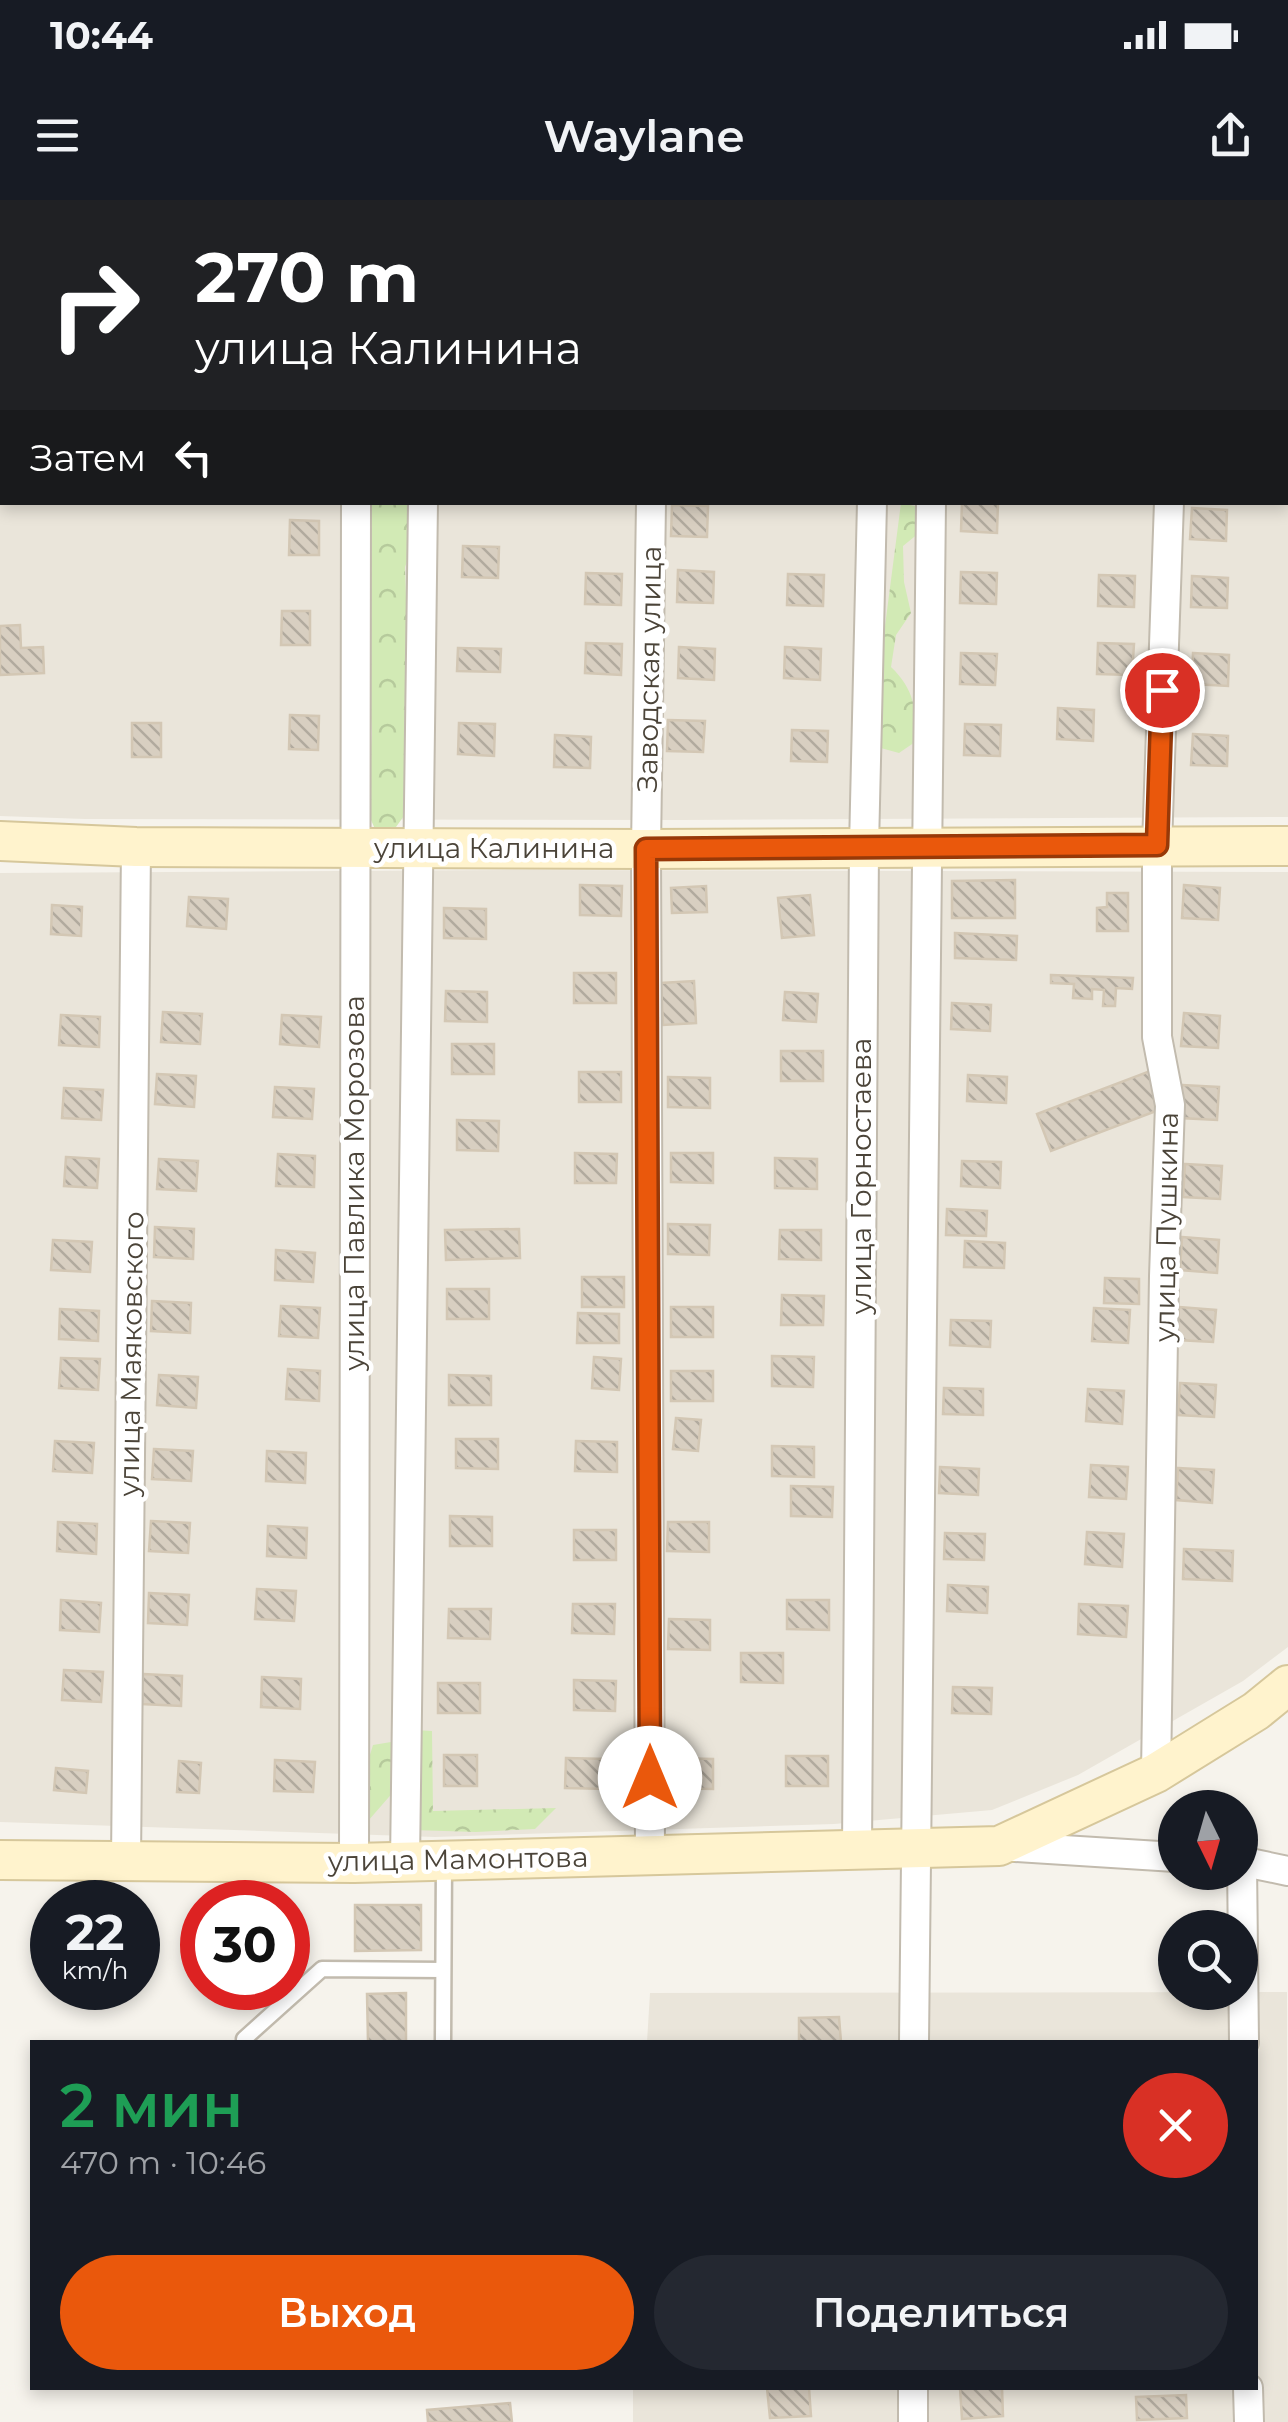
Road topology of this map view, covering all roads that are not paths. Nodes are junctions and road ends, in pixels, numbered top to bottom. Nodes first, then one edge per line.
1 (356, 505) edge
2 (424, 505) edge
3 (651, 505) edge
4 (872, 505) edge
5 (931, 505) edge
6 (1168, 505) edge
7 (0, 841) edge
8 (1157, 845) junction
9 (416, 846) junction
10 (928, 846) junction
11 (1288, 846) edge
12 (136, 847) junction
13 (353, 847) junction
14 (864, 847) junction
15 (646, 849) junction
16 (1288, 1684) edge
17 (1156, 1772) junction
18 (998, 1846) junction
19 (915, 1848) junction
20 (857, 1850) junction
21 (650, 1855) junction
22 (1158, 1856) edge
23 (0, 1860) edge
24 (126, 1861) junction
25 (444, 1861) junction
26 (406, 1862) junction
27 (354, 1863) junction
28 (1258, 1865) edge
29 (1288, 1871) edge
30 (1241, 1890) edge
31 (443, 1970) junction
32 (244, 2040) edge
33 (443, 2040) edge
34 (914, 2040) edge
35 (1244, 2040) edge
36 (913, 2390) edge
37 (1248, 2390) edge
38 (912, 2422) edge
39 (1249, 2422) edge

1 - 13 street, улица Павлика Морозова
2 - 9 street, улица Павлика Морозова
3 - 15 street, Заводская улица
4 - 14 street, улица Горностаева
5 - 10 street
6 - 8 street, улица Пушкина
7 - 12 main road, улица Калинина
8 - 10 main road, улица Калинина
8 - 11 main road, улица Калинина
8 - 17 street, улица Пушкина
9 - 13 main road, улица Калинина
9 - 15 main road, улица Калинина
9 - 26 street, улица Павлика Морозова
10 - 14 main road, улица Калинина
10 - 19 street
12 - 13 main road, улица Калинина
12 - 24 street, улица Маяковского
13 - 27 street, улица Павлика Морозова
14 - 15 main road, улица Калинина
14 - 20 street, улица Горностаева
15 - 21 street, Заводская улица
16 - 17 main road
17 - 18 main road
18 - 19 main road
18 - 22 street
19 - 20 main road, улица Мамонтова
19 - 34 street
20 - 21 main road, улица Мамонтова
21 - 25 main road, улица Мамонтова
23 - 24 main road, улица Мамонтова
24 - 27 main road, улица Мамонтова
25 - 26 main road, улица Мамонтова
25 - 31 lane
26 - 27 main road, улица Мамонтова
28 - 29 street
30 - 35 street
31 - 32 lane
31 - 33 lane
36 - 38 street
37 - 39 street

